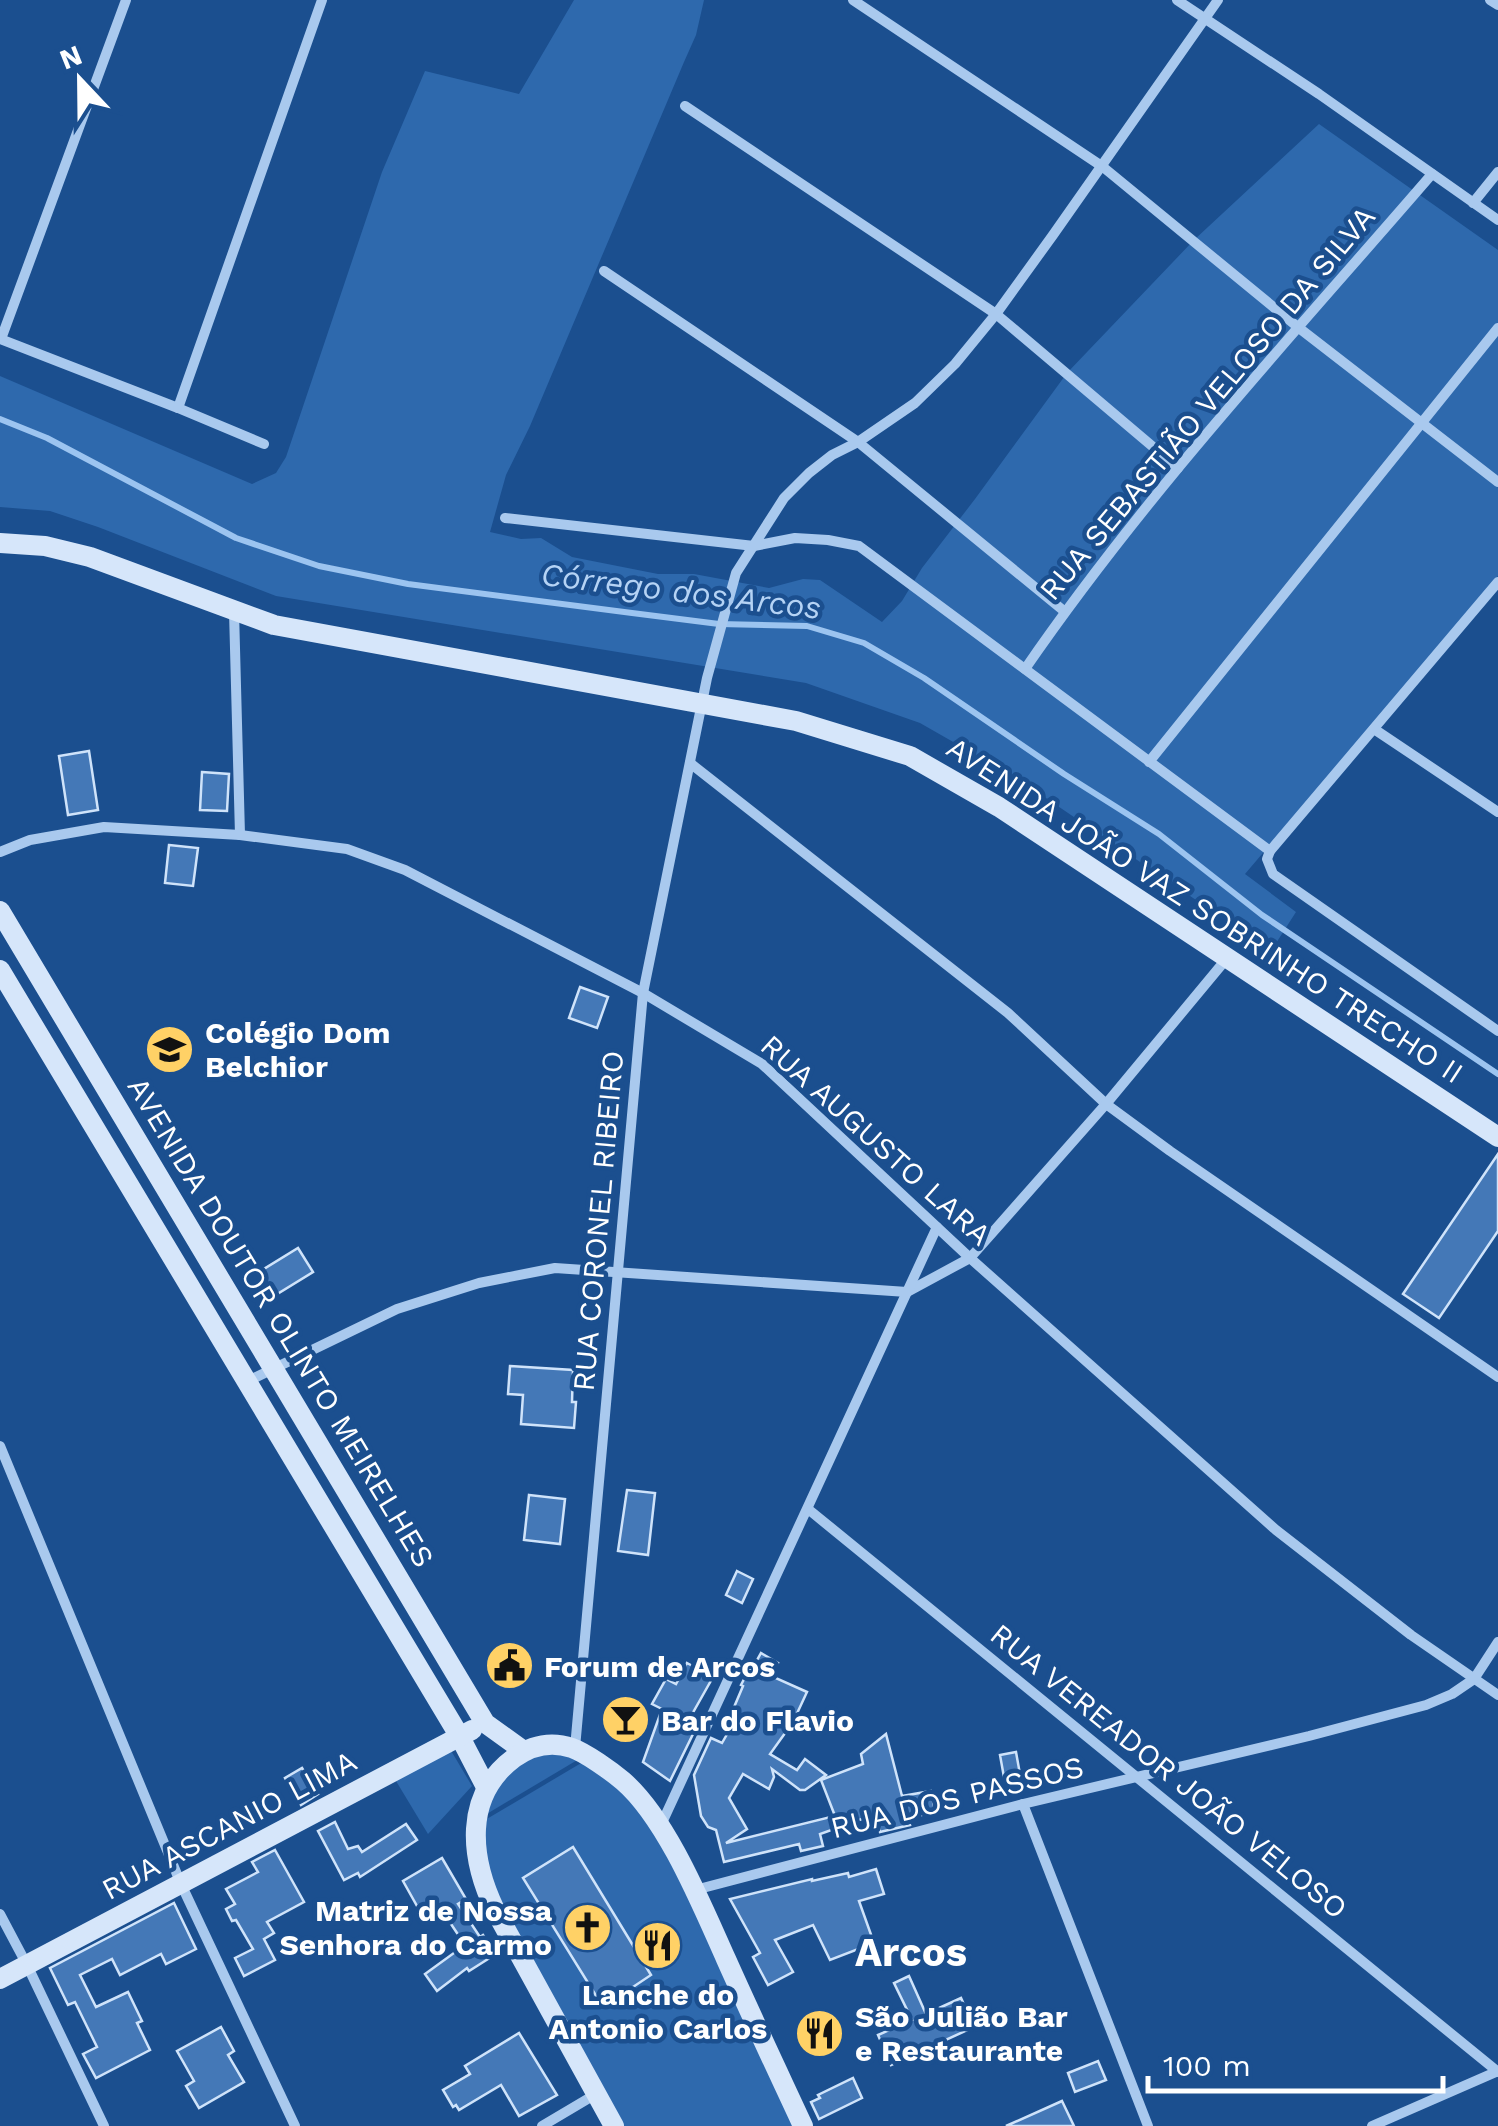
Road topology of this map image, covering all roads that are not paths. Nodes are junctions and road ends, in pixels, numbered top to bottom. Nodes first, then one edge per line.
1 (126, 0) edge
2 (322, 0) edge
3 (853, 0) edge
4 (1177, 0) edge
5 (1218, 0) edge
6 (1490, 0) edge
7 (1498, 6) edge
8 (1204, 19) junction
9 (684, 106) dead end
10 (1103, 167) junction
11 (1498, 172) edge
12 (1432, 174) junction
13 (1474, 203) junction
14 (1498, 220) edge
15 (604, 271) dead end
16 (996, 314) junction
17 (1299, 328) junction
18 (1498, 328) edge
19 (1, 339) edge
20 (178, 408) junction
21 (1422, 423) junction
22 (858, 442) junction
23 (264, 444) dead end
24 (1178, 468) junction
25 (1498, 482) edge
26 (505, 518) dead end
27 (0, 544) edge
28 (754, 546) junction
29 (1498, 582) edge
30 (234, 610) junction
31 (1064, 612) junction
32 (1024, 669) junction
33 (702, 704) junction
34 (1374, 728) junction
35 (1149, 762) junction
36 (690, 763) junction
37 (1498, 812) edge
38 (240, 834) junction
39 (1270, 851) junction
40 (0, 852) edge
41 (0, 911) edge
42 (1228, 957) junction
43 (0, 970) edge
44 (643, 994) junction
45 (1498, 1031) edge
46 (1106, 1104) junction
47 (1498, 1137) edge
48 (155, 1170) junction
49 (129, 1186) junction
50 (937, 1227) junction
51 (970, 1258) junction
52 (620, 1272) junction
53 (907, 1292) junction
54 (274, 1369) junction
55 (1498, 1377) edge
56 (247, 1382) junction
57 (0, 1446) edge
58 (808, 1508) junction
59 (378, 1544) junction
60 (352, 1558) junction
61 (1498, 1642) edge
62 (1474, 1679) junction
63 (1498, 1695) edge
64 (485, 1723) junction
65 (460, 1737) junction
66 (575, 1748) junction
67 (524, 1751) junction
68 (1138, 1777) junction
69 (486, 1788) junction
70 (1023, 1804) junction
71 (660, 1827) junction
72 (181, 1884) junction
73 (695, 1890) junction
74 (0, 1914) edge
75 (27, 1964) junction
76 (0, 1979) edge
77 (1498, 2072) edge
78 (597, 2094) junction
79 (104, 2126) edge
80 (296, 2126) edge
81 (542, 2126) edge
82 (614, 2126) edge
83 (802, 2126) edge
84 (1148, 2126) edge
85 (1372, 2126) edge

1 - 19 street
2 - 20 street
3 - 10 street
4 - 8 street
5 - 8 street, RUA CORONEL RIBEIRO
6 - 7 street
8 - 10 street, RUA CORONEL RIBEIRO
8 - 12 street
9 - 16 street
10 - 16 street, RUA CORONEL RIBEIRO
10 - 17 street
11 - 13 street
12 - 13 street
12 - 17 street, RUA SEBASTIÃO VELOSO DA SILVA
13 - 14 street
15 - 22 street
16 - 22 street, RUA CORONEL RIBEIRO
16 - 24 street
17 - 21 street
17 - 24 street, RUA SEBASTIÃO VELOSO DA SILVA
18 - 21 street
19 - 20 street
20 - 23 street
21 - 25 street
21 - 35 street
22 - 28 street, RUA CORONEL RIBEIRO
22 - 31 street
24 - 31 street, RUA SEBASTIÃO VELOSO DA SILVA
26 - 28 street
27 - 30 main road, AVENIDA JOÃO VAZ SOBRINHO TRECHO II
28 - 32 street
28 - 33 street, RUA CORONEL RIBEIRO
29 - 34 street
30 - 33 main road, AVENIDA JOÃO VAZ SOBRINHO TRECHO II
30 - 38 street
31 - 32 street, RUA SEBASTIÃO VELOSO DA SILVA
32 - 35 street
33 - 36 street, RUA CORONEL RIBEIRO
33 - 42 main road, AVENIDA JOÃO VAZ SOBRINHO TRECHO II
34 - 37 street
34 - 39 street
35 - 39 street
36 - 44 street, RUA CORONEL RIBEIRO
36 - 46 street
38 - 40 street, RUA AUGUSTO LARA
38 - 44 street, RUA AUGUSTO LARA
39 - 45 street
41 - 48 main road, AVENIDA DOUTOR OLINTO MEIRELHES
42 - 46 street
42 - 47 main road, AVENIDA JOÃO VAZ SOBRINHO TRECHO II
43 - 49 main road, AVENIDA DOUTOR OLINTO MEIRELHES
44 - 50 street, RUA AUGUSTO LARA
44 - 52 street, RUA CORONEL RIBEIRO
46 - 51 street
46 - 55 street
48 - 49 main road
48 - 54 main road, AVENIDA DOUTOR OLINTO MEIRELHES
49 - 56 main road, AVENIDA DOUTOR OLINTO MEIRELHES
50 - 51 street, RUA AUGUSTO LARA
50 - 53 street
51 - 53 street
51 - 62 street, RUA AUGUSTO LARA
52 - 53 street
52 - 54 street
52 - 66 street, RUA CORONEL RIBEIRO
53 - 58 street
54 - 56 street
54 - 59 main road, AVENIDA DOUTOR OLINTO MEIRELHES
56 - 60 main road, AVENIDA DOUTOR OLINTO MEIRELHES
57 - 72 street
58 - 68 street, RUA VEREADOR JOÃO VELOSO
58 - 71 street
59 - 60 main road
59 - 64 main road, AVENIDA DOUTOR OLINTO MEIRELHES
60 - 65 main road, AVENIDA DOUTOR OLINTO MEIRELHES
61 - 62 street, RUA DOS PASSOS
62 - 63 street, RUA AUGUSTO LARA
62 - 68 street, RUA DOS PASSOS
64 - 65 main road, RUA ASCANIO LIMA
64 - 67 main road, AVENIDA DOUTOR OLINTO MEIRELHES
65 - 69 main road, AVENIDA DOUTOR OLINTO MEIRELHES
65 - 72 main road, RUA ASCANIO LIMA
66 - 67 main road
66 - 71 main road
67 - 69 main road
68 - 70 street, RUA DOS PASSOS
68 - 77 street, RUA VEREADOR JOÃO VELOSO
69 - 78 main road
70 - 73 street, RUA DOS PASSOS
70 - 84 street
71 - 73 main road
72 - 75 main road, RUA ASCANIO LIMA
72 - 80 street
73 - 83 main road
74 - 75 street
75 - 76 main road, RUA ASCANIO LIMA
75 - 79 street
77 - 85 street
78 - 81 street
78 - 82 main road

